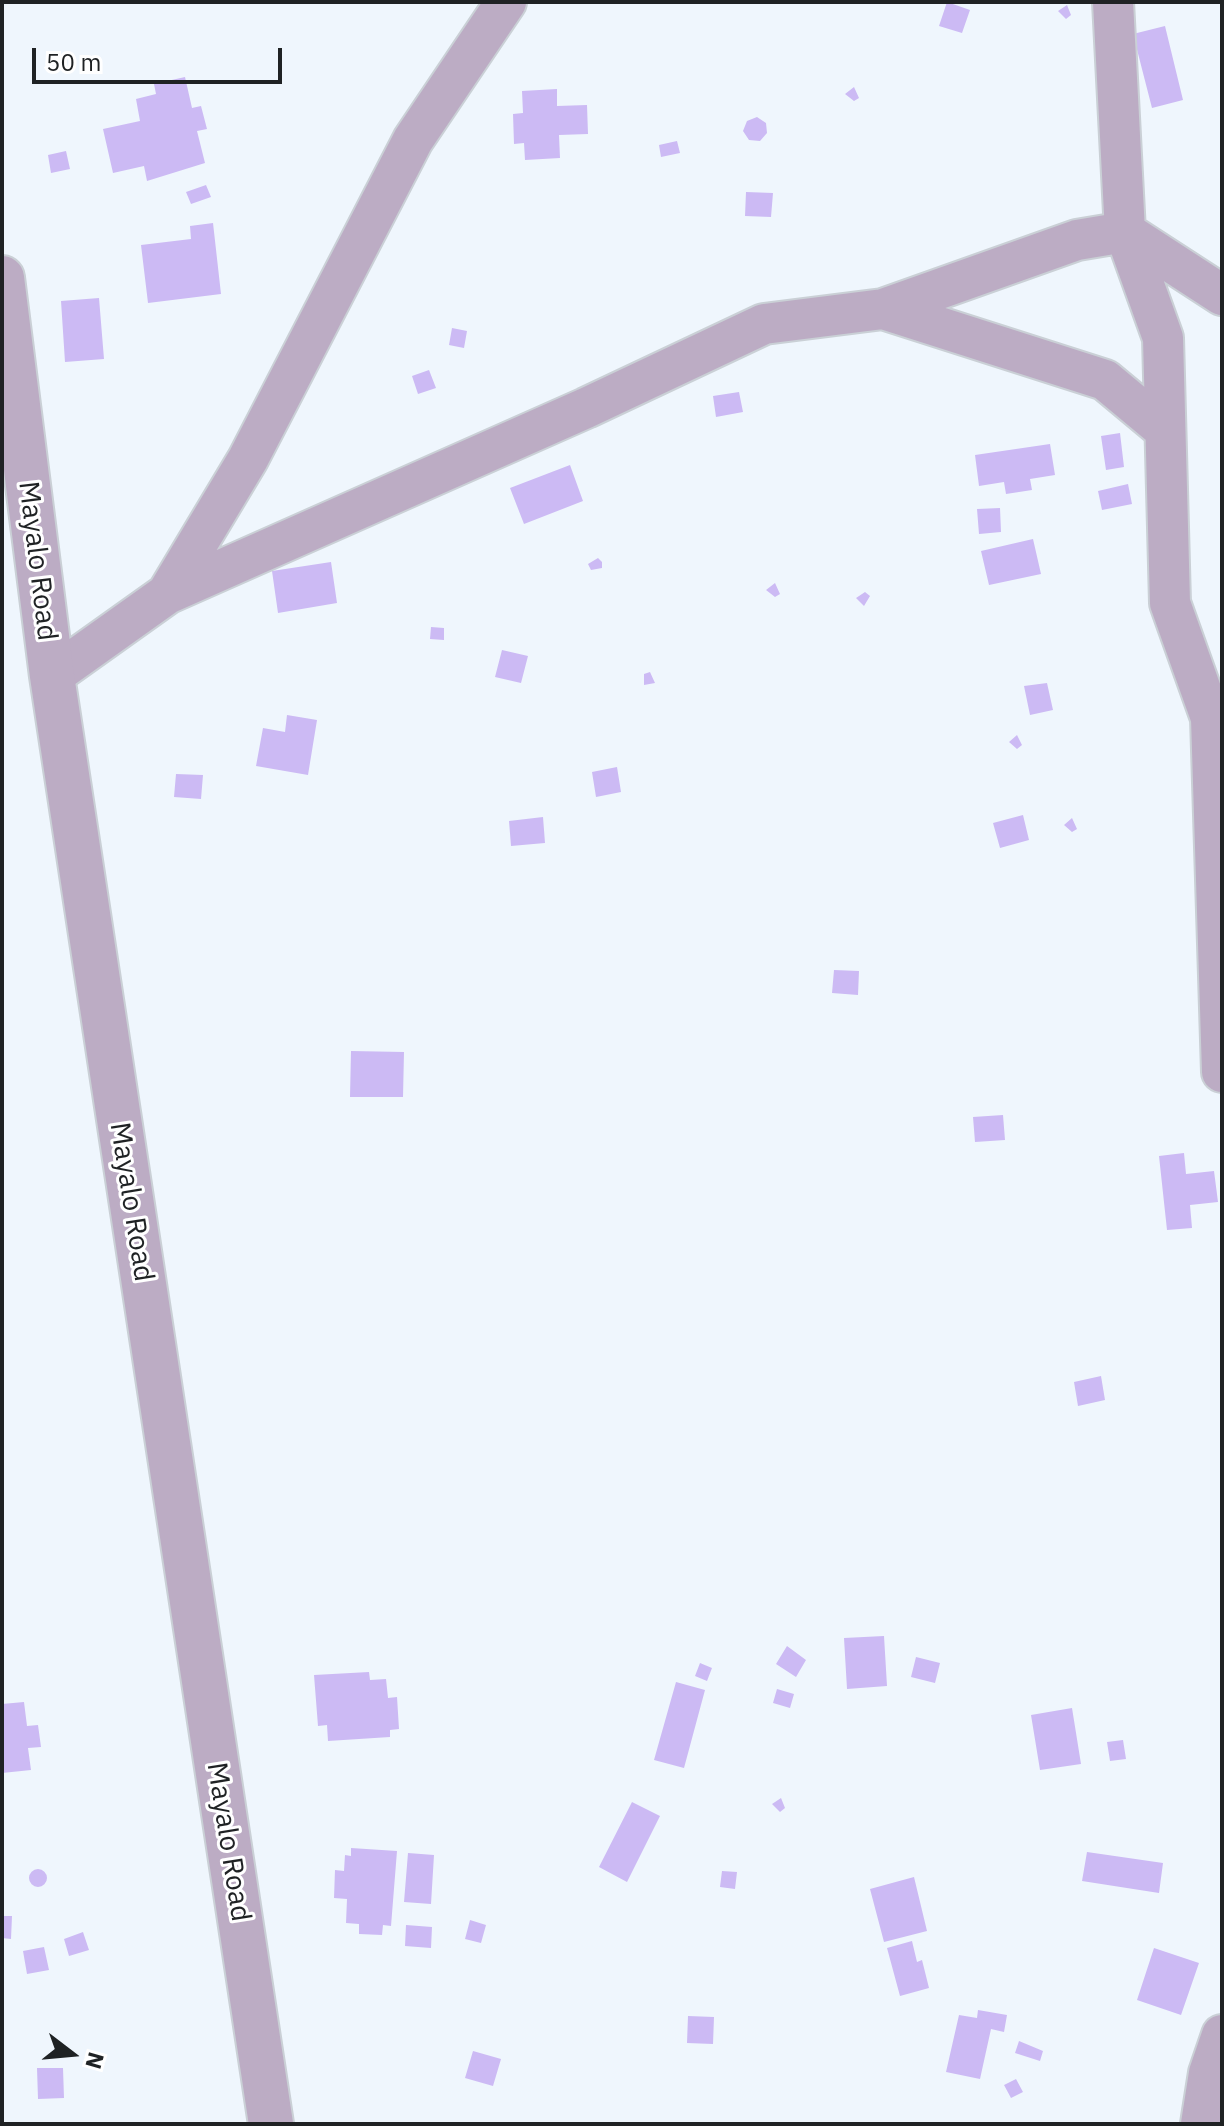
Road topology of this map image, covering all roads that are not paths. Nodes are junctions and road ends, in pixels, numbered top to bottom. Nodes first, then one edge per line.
1 (506, 2) edge
2 (1113, 2) edge
3 (1125, 232) junction
4 (2, 278) edge
5 (1222, 295) edge
6 (883, 309) junction
7 (1165, 430) junction
8 (167, 594) junction
9 (52, 676) junction
10 (1216, 724) edge
11 (1222, 1072) edge
12 (1222, 2035) edge
13 (271, 2124) edge
14 (1201, 2124) edge

1 - 8 street
2 - 3 street
3 - 5 street
3 - 6 street
3 - 7 street
4 - 9 street, Mayalo Road
6 - 7 street
6 - 8 street
7 - 10 street
8 - 9 street
9 - 13 street, Mayalo Road
10 - 11 street
12 - 14 street

